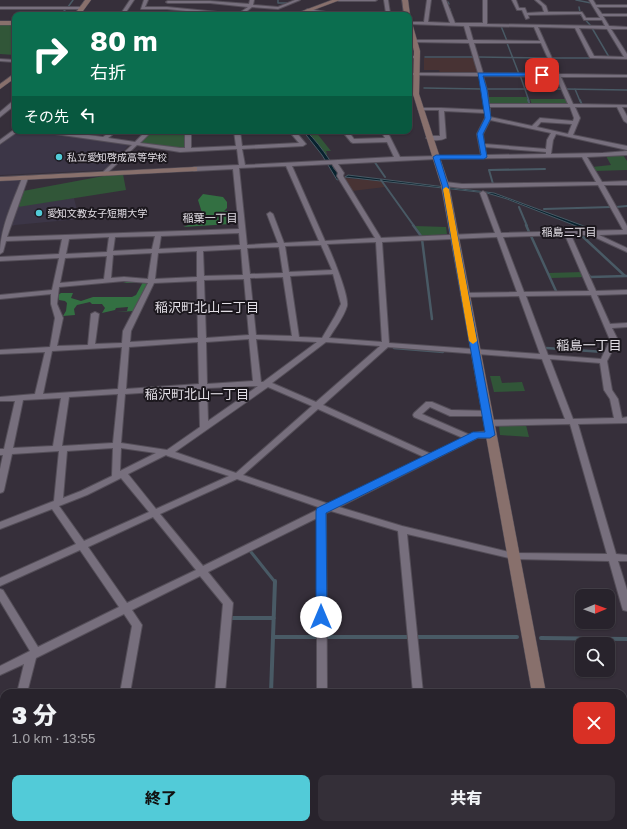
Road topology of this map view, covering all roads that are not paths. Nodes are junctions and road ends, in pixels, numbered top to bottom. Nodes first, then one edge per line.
1 (88, 0) edge
2 (132, 0) edge
3 (146, 0) edge
4 (252, 0) edge
5 (298, 0) edge
6 (338, 0) edge
7 (358, 0) edge
8 (374, 0) edge
9 (386, 0) edge
10 (405, 0) edge
11 (428, 0) edge
12 (444, 0) edge
13 (485, 0) edge
14 (514, 0) edge
15 (536, 0) edge
16 (591, 0) edge
17 (168, 1) edge
18 (210, 1) edge
19 (251, 6) junction
20 (595, 6) junction
21 (627, 6) edge
22 (0, 8) edge
23 (82, 8) junction
24 (151, 8) junction
25 (165, 8) junction
26 (308, 10) junction
27 (198, 11) junction
28 (79, 12) edge
29 (124, 12) edge
30 (148, 12) edge
31 (208, 12) edge
32 (244, 12) edge
33 (303, 12) edge
34 (320, 12) edge
35 (359, 12) edge
36 (388, 12) edge
37 (407, 12) edge
38 (526, 14) junction
39 (546, 14) junction
40 (627, 15) edge
41 (602, 17) junction
42 (0, 23) edge
43 (12, 23) edge
44 (412, 23) edge
45 (426, 23) junction
46 (452, 24) junction
47 (466, 24) junction
48 (485, 24) junction
49 (532, 25) junction
50 (576, 26) junction
51 (608, 27) junction
52 (627, 28) edge
53 (412, 41) edge
54 (471, 42) junction
55 (543, 42) junction
56 (412, 57) edge
57 (417, 57) junction
58 (627, 58) edge
59 (0, 60) edge
60 (12, 61) edge
61 (413, 74) edge
62 (480, 74) junction
63 (557, 75) junction
64 (627, 76) edge
65 (12, 79) edge
66 (0, 87) edge
67 (413, 94) edge
68 (12, 105) edge
69 (487, 105) junction
70 (572, 106) junction
71 (618, 106) junction
72 (627, 106) edge
73 (420, 109) junction
74 (441, 109) junction
75 (488, 112) junction
76 (0, 115) edge
77 (488, 118) junction
78 (627, 121) edge
79 (575, 123) junction
80 (533, 128) junction
81 (12, 132) edge
82 (554, 132) junction
83 (81, 134) edge
84 (110, 134) edge
85 (146, 134) edge
86 (188, 134) edge
87 (237, 134) edge
88 (295, 134) edge
89 (347, 134) edge
90 (385, 134) edge
91 (570, 136) junction
92 (3, 137) edge
93 (429, 138) junction
94 (104, 139) junction
95 (388, 140) junction
96 (0, 142) edge
97 (135, 144) junction
98 (482, 145) junction
99 (239, 147) junction
100 (627, 148) edge
101 (188, 150) junction
102 (548, 154) junction
103 (626, 155) edge
104 (584, 156) junction
105 (436, 157) junction
106 (484, 157) junction
107 (398, 159) junction
108 (334, 162) junction
109 (288, 164) junction
110 (239, 166) junction
111 (194, 169) joint
112 (104, 173) junction
113 (25, 178) junction
114 (0, 179) edge
115 (627, 183) edge
116 (600, 184) junction
117 (445, 186) junction
118 (482, 193) dead end
119 (270, 214) dead end
120 (7, 226) junction
121 (0, 227) edge
122 (243, 231) junction
123 (627, 232) edge
124 (567, 233) junction
125 (590, 233) junction
126 (158, 234) junction
127 (499, 234) junction
128 (112, 235) junction
129 (454, 236) junction
130 (66, 237) junction
131 (4, 239) junction
132 (379, 239) junction
133 (323, 243) junction
134 (282, 245) junction
135 (244, 246) junction
136 (200, 249) junction
137 (627, 250) edge
138 (156, 251) junction
139 (0, 252) edge
140 (110, 253) junction
141 (62, 256) junction
142 (0, 259) edge
143 (336, 272) junction
144 (286, 274) junction
145 (248, 276) junction
146 (201, 279) junction
147 (152, 280) junction
148 (106, 281) junction
149 (56, 289) junction
150 (627, 292) edge
151 (595, 293) junction
152 (522, 294) junction
153 (464, 295) junction
154 (0, 297) edge
155 (94, 314) dead end
156 (627, 325) edge
157 (609, 326) junction
158 (253, 337) junction
159 (296, 338) junction
160 (202, 340) junction
161 (324, 340) junction
162 (126, 345) junction
163 (386, 345) junction
164 (91, 347) junction
165 (51, 349) junction
166 (474, 351) junction
167 (0, 352) edge
168 (546, 357) junction
169 (603, 361) junction
170 (263, 384) junction
171 (203, 386) junction
172 (122, 391) junction
173 (65, 395) junction
174 (39, 396) junction
175 (19, 398) junction
176 (0, 399) edge
177 (318, 405) junction
178 (623, 420) edge
179 (571, 422) junction
180 (488, 424) junction
181 (204, 428) junction
182 (470, 438) junction
183 (117, 445) junction
184 (60, 449) junction
185 (4, 452) edge
186 (167, 452) junction
187 (431, 457) junction
188 (119, 476) junction
189 (237, 476) junction
190 (0, 490) edge
191 (56, 504) junction
192 (325, 509) junction
193 (154, 513) junction
194 (0, 526) edge
195 (402, 529) junction
196 (82, 545) junction
197 (513, 556) junction
198 (613, 558) junction
199 (627, 558) edge
200 (202, 570) junction
201 (0, 582) edge
202 (0, 593) edge
203 (627, 607) edge
204 (126, 608) junction
205 (34, 654) junction
206 (0, 671) edge
207 (23, 689) edge
208 (126, 689) edge
209 (220, 689) edge
210 (322, 689) edge
211 (418, 689) edge
212 (538, 689) edge

1 - 23 street
2 - 29 street
3 - 24 street
4 - 19 street
5 - 19 street
6 - 7 street
6 - 26 street
7 - 8 street
7 - 35 street
9 - 36 street
10 - 37 street
11 - 45 street
12 - 46 street
13 - 48 street
14 - 38 street
15 - 39 street
16 - 20 street
17 - 18 street
17 - 25 street
18 - 19 street
18 - 27 street
19 - 32 street
20 - 21 street
20 - 41 street
22 - 23 street
23 - 28 street
24 - 25 street
24 - 30 street
25 - 27 street
26 - 33 street
26 - 34 street
27 - 31 street
38 - 39 street
38 - 49 street
39 - 41 street
40 - 41 street
41 - 51 street
42 - 43 street
44 - 45 street
45 - 46 street
46 - 47 street
47 - 48 street
47 - 54 street
48 - 49 street
49 - 50 street
49 - 55 street
50 - 51 street
50 - 58 street
51 - 52 street
51 - 58 street
53 - 54 street
53 - 57 street
54 - 55 street
54 - 62 street
55 - 63 street
56 - 57 street
57 - 61 street
59 - 60 street
61 - 62 street
61 - 67 street
62 - 63 street
62 - 69 street
63 - 64 street
63 - 70 street
65 - 66 street
67 - 73 street
68 - 76 street
69 - 70 street
69 - 75 street
70 - 71 street
70 - 79 street
71 - 72 street
71 - 78 street
73 - 74 street
73 - 93 street
74 - 75 street
74 - 93 street
75 - 77 street
77 - 80 street
77 - 98 street
79 - 80 street
79 - 91 street
80 - 82 street
81 - 92 street
82 - 91 street
82 - 102 street
83 - 94 street
84 - 94 street
85 - 97 street
86 - 101 street
87 - 99 street
88 - 99 street
89 - 95 street
90 - 95 street
91 - 100 street
92 - 96 street
93 - 105 street
94 - 97 street
95 - 107 street
97 - 101 street
97 - 112 street
98 - 102 street
98 - 106 street
99 - 101 street
99 - 110 street
102 - 104 street
102 - 106 street
103 - 104 street
104 - 116 street
105 - 106 street
105 - 107 street
105 - 117 street
107 - 108 street
108 - 109 street
108 - 132 street
109 - 110 street
109 - 133 street
110 - 111 street
110 - 122 street
111 - 112 street
112 - 113 street
113 - 114 street
113 - 120 street
115 - 116 street
116 - 117 street
116 - 123 street
117 - 129 street
118 - 127 street
119 - 134 street
120 - 121 street
120 - 131 street
122 - 126 street
122 - 135 street
123 - 125 street
124 - 125 street
124 - 127 street
124 - 151 street
125 - 137 street
126 - 128 street
126 - 138 street
127 - 129 street
127 - 152 street
128 - 130 street
128 - 140 street
129 - 132 street
129 - 153 street
130 - 131 street
130 - 141 street
131 - 139 street
132 - 133 street
132 - 163 street
133 - 134 street
133 - 143 street
134 - 135 street
134 - 144 street
135 - 136 street
135 - 145 street
136 - 138 street
136 - 146 street
138 - 140 street
138 - 147 street
140 - 141 street
140 - 148 street
141 - 142 street
141 - 149 street
143 - 144 street
143 - 161 street
144 - 145 street
144 - 159 street
145 - 146 street
145 - 158 street
146 - 147 street
146 - 160 street
147 - 148 street
147 - 162 street
148 - 149 street
149 - 154 street
149 - 165 street
150 - 151 street
151 - 152 street
151 - 157 street
152 - 153 street
152 - 168 street
153 - 166 street
155 - 164 street
156 - 157 street
157 - 169 street
158 - 159 street
158 - 160 street
158 - 170 street
159 - 161 street
160 - 162 street
160 - 171 street
161 - 163 street
161 - 170 street
162 - 164 street
162 - 172 street
163 - 166 street
163 - 177 street
164 - 165 street
165 - 167 street
165 - 174 street
166 - 168 street
166 - 180 street
168 - 169 street
168 - 179 street
169 - 178 street
170 - 171 street
170 - 177 street
170 - 181 street
171 - 172 street
171 - 181 street
172 - 173 street
172 - 183 street
173 - 174 street
173 - 184 street
174 - 175 street
175 - 176 street
175 - 185 street
177 - 187 street
177 - 189 street
178 - 179 street
179 - 180 street
179 - 198 street
180 - 182 street
180 - 182 street
180 - 197 street
181 - 186 street
182 - 187 street
183 - 184 street
183 - 186 street
183 - 188 street
184 - 185 street
184 - 191 street
185 - 190 street
186 - 188 street
186 - 189 street
187 - 192 street
188 - 191 street
188 - 193 street
189 - 192 street
189 - 193 street
191 - 194 street
191 - 196 street
192 - 195 street
192 - 200 street
192 - 210 street
193 - 196 street
193 - 200 street
195 - 197 street
195 - 211 street
196 - 201 street
196 - 204 street
197 - 198 street
197 - 212 street
198 - 199 street
198 - 203 street
200 - 204 street
200 - 209 street
202 - 205 street
204 - 205 street
204 - 208 street
205 - 206 street
205 - 207 street

